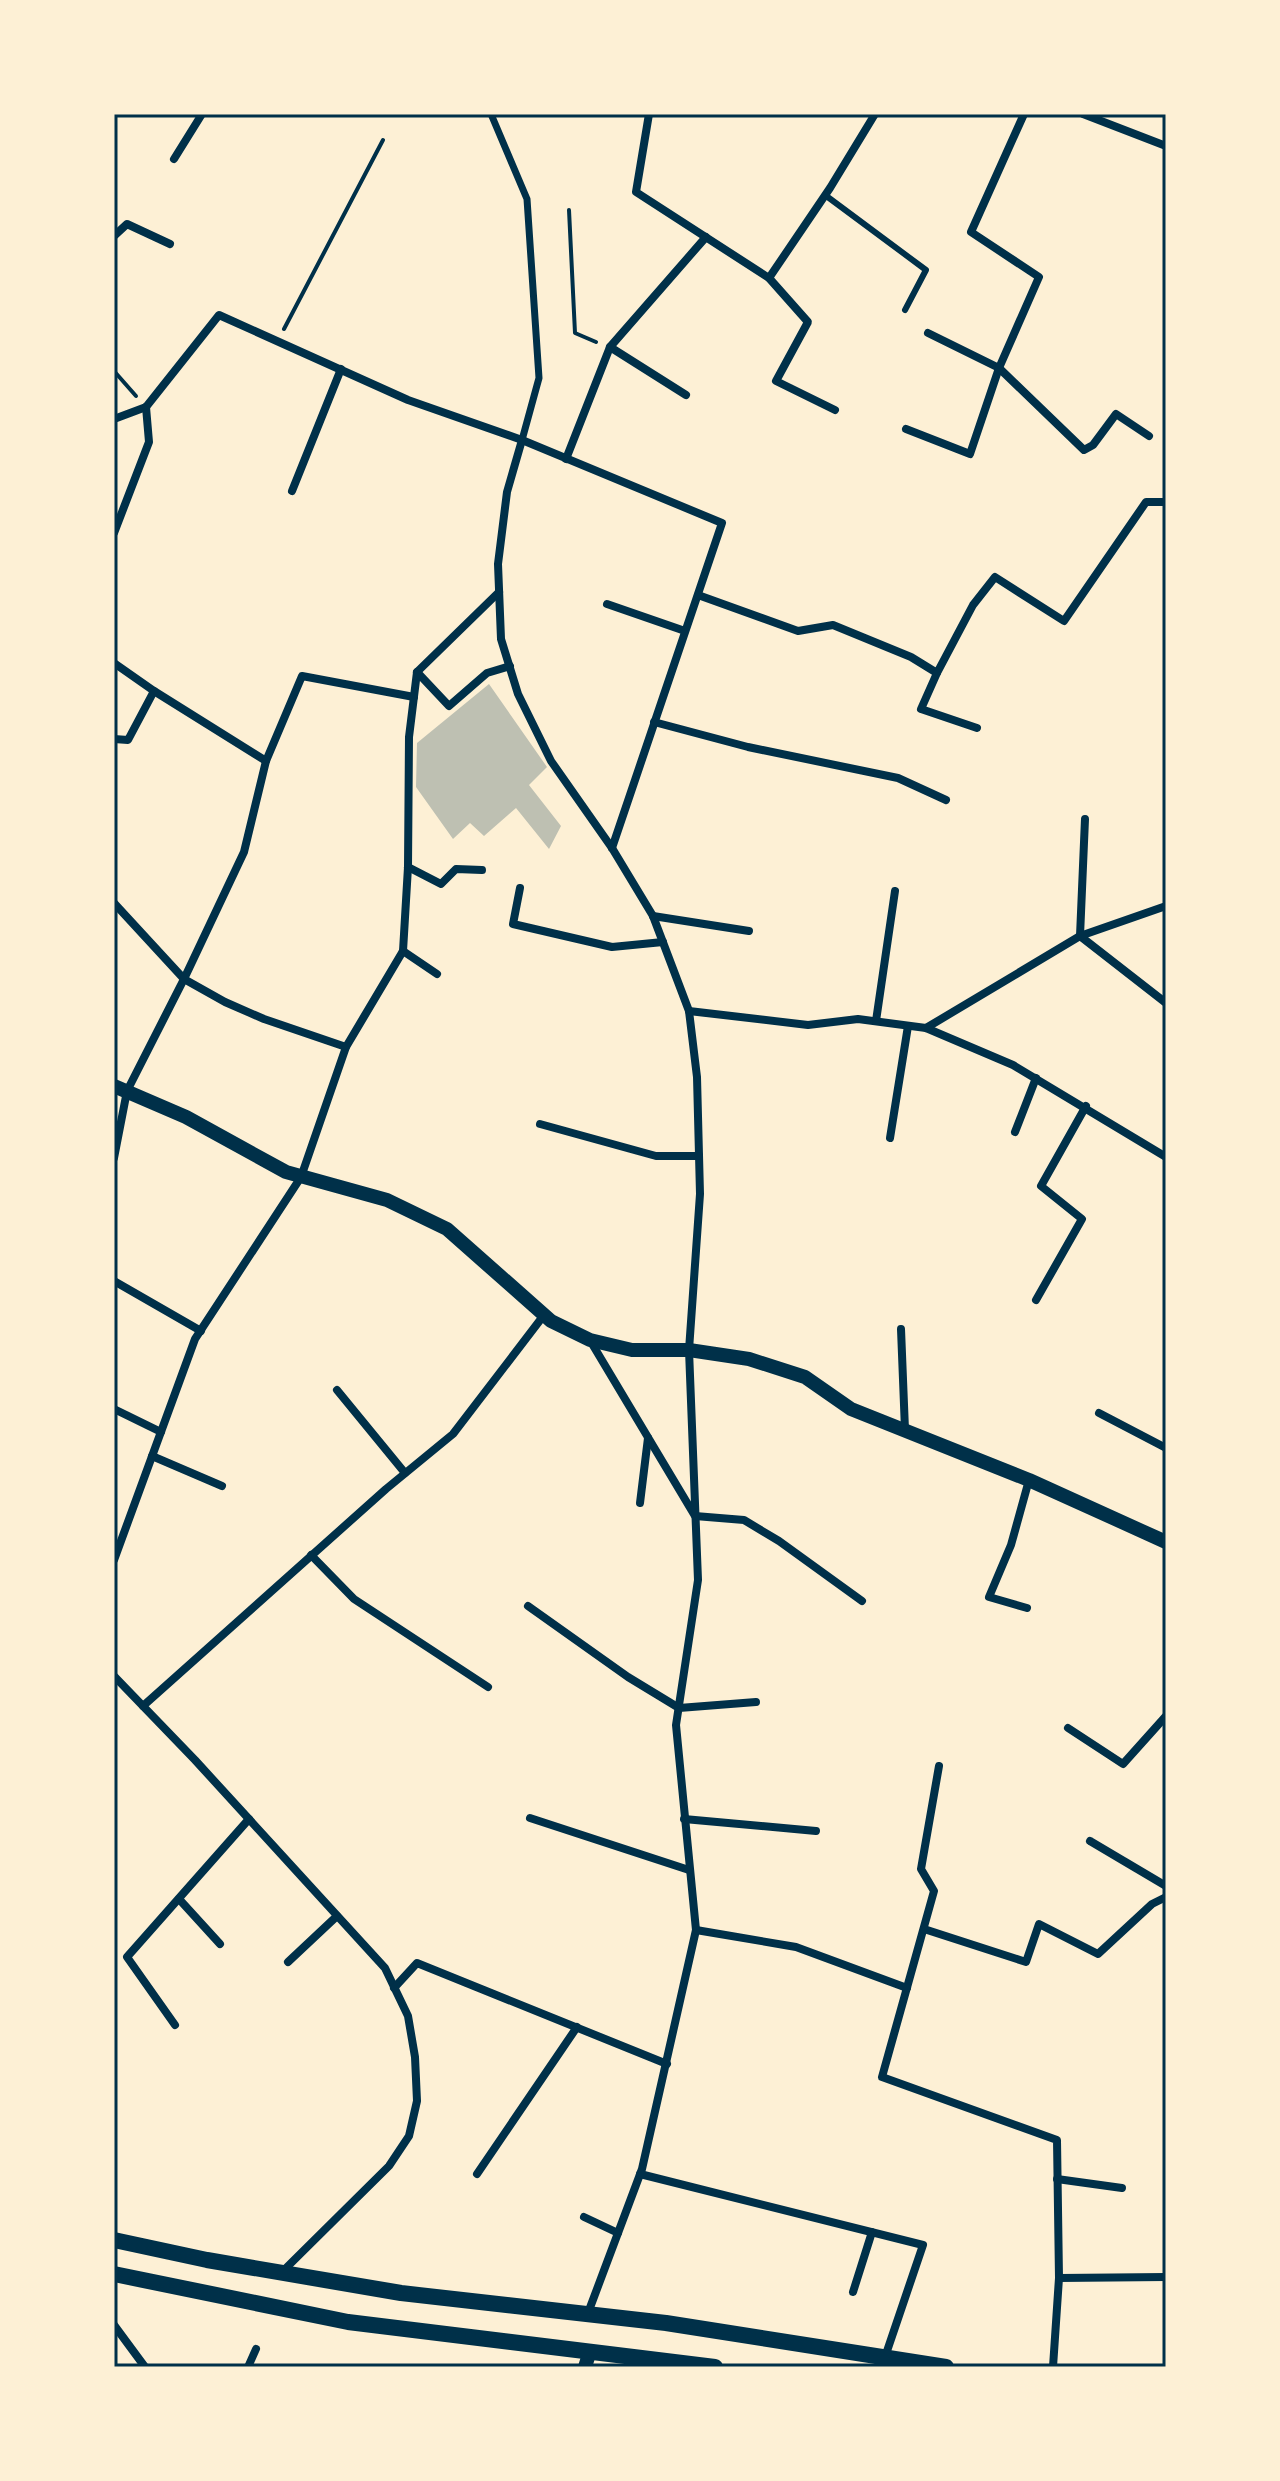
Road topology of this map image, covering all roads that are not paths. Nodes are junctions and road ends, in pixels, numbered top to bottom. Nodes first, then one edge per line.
1 (202, 114) edge
2 (491, 114) edge
3 (649, 114) edge
4 (875, 114) edge
5 (1024, 114) edge
6 (1083, 114) edge
7 (1166, 146) edge
8 (174, 159) dead end
9 (825, 195) junction
10 (114, 236) edge
11 (706, 237) junction
12 (170, 244) dead end
13 (769, 278) junction
14 (905, 310) dead end
15 (928, 333) dead end
16 (610, 347) junction
17 (999, 368) junction
18 (341, 369) junction
19 (686, 395) dead end
20 (146, 407) junction
21 (835, 410) dead end
22 (114, 419) edge
23 (906, 429) dead end
24 (1149, 436) dead end
25 (522, 440) junction
26 (566, 459) junction
27 (292, 491) dead end
28 (1166, 502) edge
29 (114, 533) edge
30 (499, 592) junction
31 (698, 595) junction
32 (607, 604) dead end
33 (685, 631) junction
34 (114, 663) edge
35 (510, 666) junction
36 (417, 672) junction
37 (937, 673) junction
38 (154, 691) junction
39 (414, 697) junction
40 (654, 722) junction
41 (977, 728) dead end
42 (114, 739) edge
43 (266, 761) junction
44 (946, 800) dead end
45 (1085, 819) dead end
46 (612, 848) junction
47 (408, 867) junction
48 (482, 870) dead end
49 (520, 888) dead end
50 (895, 891) dead end
51 (114, 903) edge
52 (1166, 906) edge
53 (653, 916) junction
54 (749, 931) dead end
55 (1080, 936) junction
56 (663, 942) junction
57 (403, 951) junction
58 (437, 974) dead end
59 (184, 979) junction
60 (1166, 1003) edge
61 (689, 1011) junction
62 (876, 1021) junction
63 (908, 1026) junction
64 (926, 1028) junction
65 (346, 1047) junction
66 (1036, 1078) junction
67 (120, 1088) edge
68 (1086, 1106) junction
69 (540, 1124) dead end
70 (1015, 1132) dead end
71 (890, 1138) dead end
72 (699, 1156) junction
73 (1166, 1157) edge
74 (114, 1158) edge
75 (301, 1177) junction
76 (114, 1281) edge
77 (1036, 1300) dead end
78 (544, 1315) junction
79 (901, 1329) dead end
80 (201, 1331) junction
81 (590, 1340) junction
82 (689, 1350) junction
83 (337, 1390) dead end
84 (114, 1409) edge
85 (1099, 1413) dead end
86 (905, 1430) junction
87 (161, 1432) junction
88 (648, 1437) junction
89 (1166, 1448) edge
90 (152, 1456) junction
91 (405, 1473) junction
92 (1029, 1480) junction
93 (222, 1486) dead end
94 (640, 1503) dead end
95 (695, 1516) junction
96 (1166, 1542) edge
97 (311, 1555) junction
98 (114, 1560) edge
99 (862, 1601) dead end
100 (528, 1606) dead end
101 (1027, 1608) dead end
102 (114, 1676) edge
103 (488, 1687) dead end
104 (756, 1702) dead end
105 (143, 1706) junction
106 (679, 1708) junction
107 (1166, 1716) edge
108 (1068, 1728) dead end
109 (939, 1766) dead end
110 (530, 1818) dead end
111 (249, 1819) junction
112 (684, 1819) junction
113 (816, 1831) dead end
114 (1090, 1841) dead end
115 (689, 1870) junction
116 (1166, 1886) edge
117 (1166, 1897) edge
118 (179, 1899) junction
119 (337, 1916) junction
120 (924, 1929) junction
121 (696, 1930) junction
122 (220, 1944) dead end
123 (288, 1962) dead end
124 (394, 1988) junction
125 (907, 1988) junction
126 (175, 2025) dead end
127 (577, 2027) junction
128 (667, 2064) junction
129 (477, 2174) dead end
130 (640, 2174) junction
131 (1057, 2179) junction
132 (1122, 2188) dead end
133 (584, 2217) dead end
134 (872, 2232) junction
135 (618, 2233) junction
136 (114, 2240) edge
137 (281, 2272) junction
138 (114, 2274) edge
139 (1166, 2277) edge
140 (1059, 2278) junction
141 (853, 2292) dead end
142 (588, 2314) junction
143 (114, 2325) edge
144 (256, 2349) dead end
145 (885, 2358) junction
146 (588, 2359) edge
147 (145, 2367) edge
148 (248, 2367) edge
149 (715, 2367) edge
150 (946, 2367) edge
151 (1053, 2367) edge

1 - 8 street
2 - 25 street
3 - 11 street
4 - 9 street
5 - 17 street
6 - 7 street
9 - 13 street
9 - 14 lane
10 - 12 street
11 - 13 street
11 - 16 street
13 - 21 street
15 - 17 street
16 - 19 street
16 - 26 street
17 - 23 street
17 - 24 street
18 - 20 street
18 - 25 street
18 - 27 street
20 - 22 street
20 - 29 street
25 - 26 street
25 - 30 street
26 - 31 street
28 - 37 street
30 - 35 street
30 - 36 street
31 - 33 street
31 - 37 street
32 - 33 street
33 - 40 street
34 - 38 street
35 - 36 street
35 - 46 street
36 - 39 street
37 - 41 street
38 - 42 street
38 - 43 street
39 - 43 street
39 - 47 street
40 - 44 street
40 - 46 street
43 - 59 street
45 - 55 street
46 - 53 street
47 - 48 street
47 - 57 street
49 - 56 street
50 - 62 street
51 - 59 street
52 - 55 street
53 - 54 street
53 - 56 street
55 - 60 street
55 - 64 street
56 - 61 street
57 - 58 street
57 - 65 street
59 - 65 street
59 - 67 street
61 - 62 street
61 - 72 street
62 - 63 street
63 - 64 street
63 - 71 street
64 - 66 street
65 - 75 street
66 - 68 street
66 - 70 street
67 - 74 street
67 - 75 street
68 - 73 street
68 - 77 street
69 - 72 street
72 - 82 street
75 - 78 street
75 - 80 street
76 - 80 street
78 - 81 street
78 - 91 street
79 - 86 street
80 - 87 street
81 - 82 street
81 - 88 street
82 - 86 street
82 - 95 street
83 - 91 street
84 - 87 street
85 - 89 street
86 - 92 street
87 - 90 street
88 - 94 street
88 - 95 street
90 - 93 street
90 - 98 street
91 - 97 street
92 - 96 street
92 - 101 street
95 - 99 street
95 - 106 street
97 - 103 street
97 - 105 street
100 - 106 street
102 - 105 street
104 - 106 street
105 - 111 street
106 - 112 street
107 - 108 street
109 - 120 street
110 - 115 street
111 - 118 street
111 - 119 street
112 - 113 street
112 - 115 street
114 - 116 street
115 - 121 street
117 - 120 street
118 - 122 street
118 - 126 street
119 - 123 street
119 - 124 street
120 - 125 street
121 - 125 street
121 - 128 street
124 - 127 street
124 - 137 street
125 - 131 street
127 - 128 street
127 - 129 street
128 - 130 street
130 - 134 street
130 - 135 street
131 - 132 street
131 - 140 street
133 - 135 street
134 - 141 street
134 - 145 street
135 - 142 street
136 - 137 main road
137 - 142 main road
138 - 146 main road
139 - 140 street
140 - 151 street
142 - 145 main road
143 - 147 street
144 - 148 street
145 - 150 main road
146 - 149 main road

